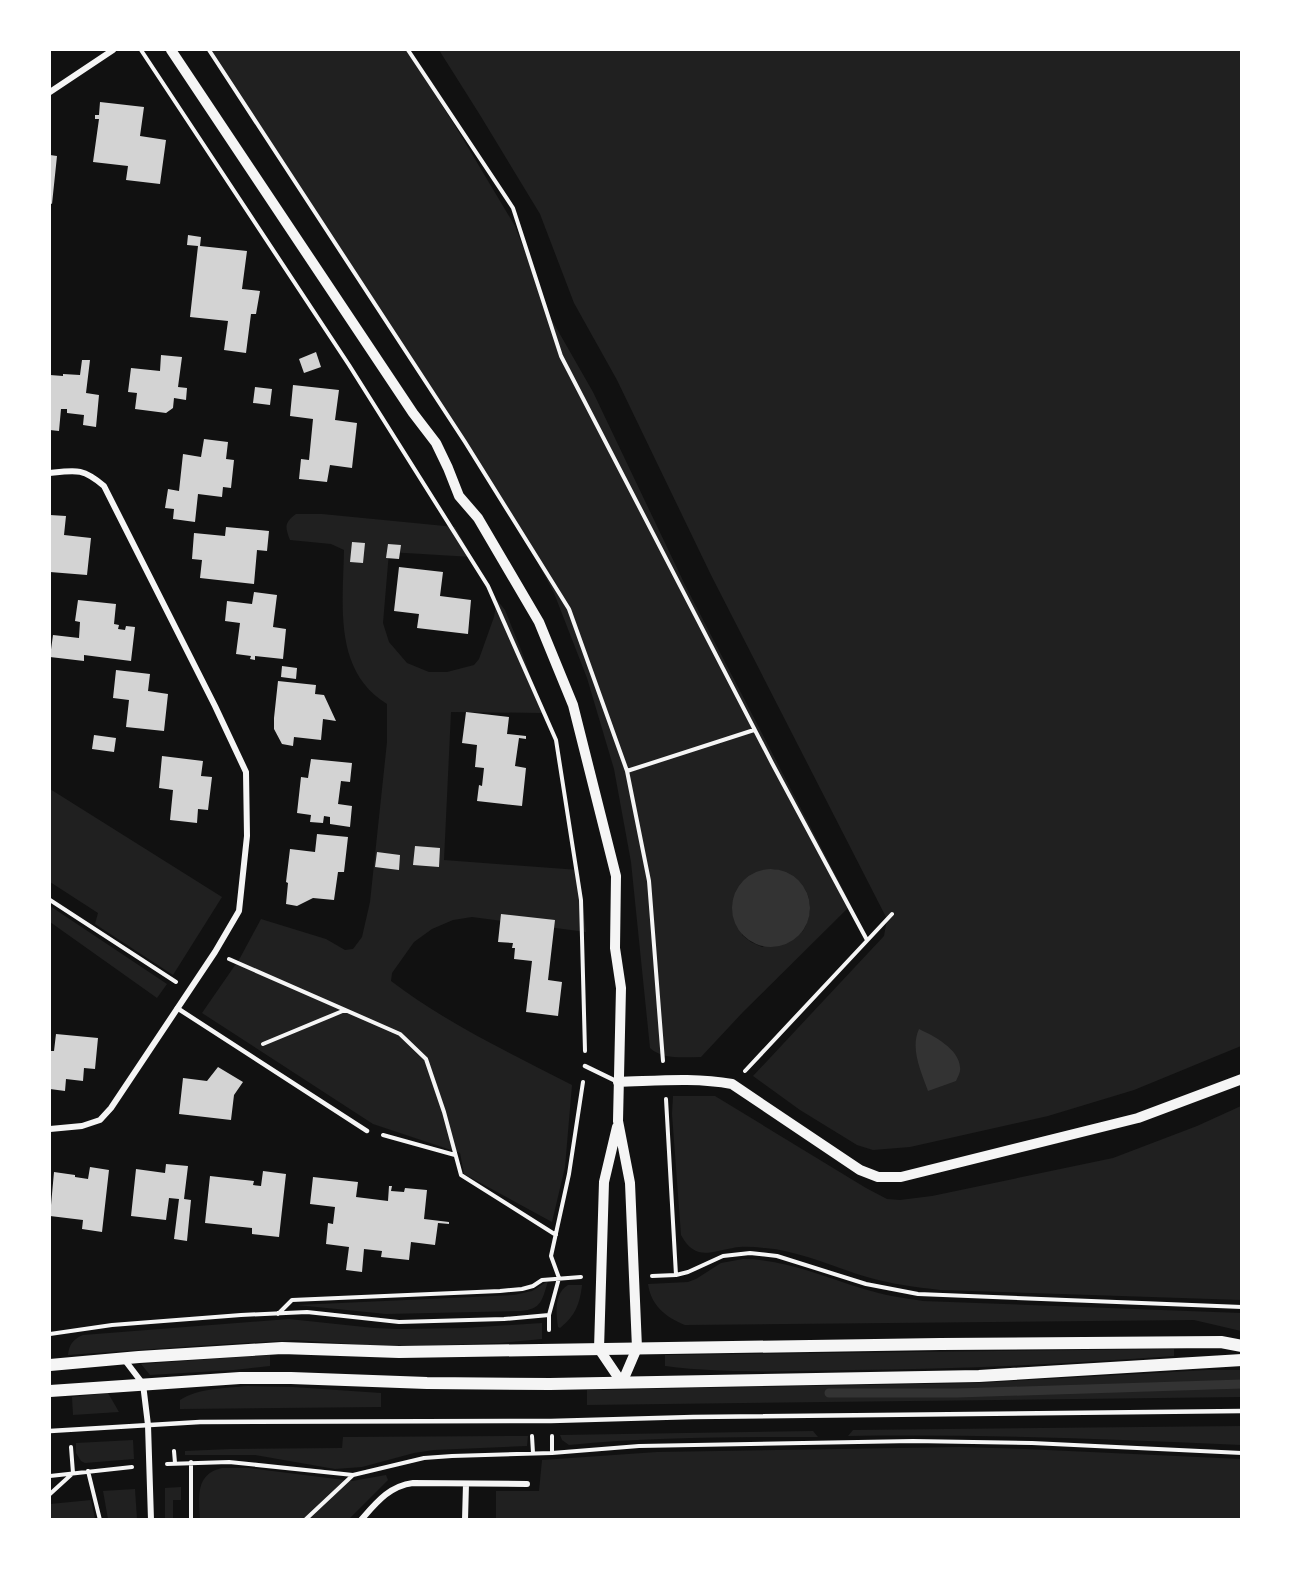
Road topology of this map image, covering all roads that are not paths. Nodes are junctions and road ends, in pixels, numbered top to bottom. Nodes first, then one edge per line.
1 (113, 50) edge
2 (171, 50) edge
3 (50, 92) edge
4 (50, 473) edge
5 (177, 1008) junction
6 (585, 1066) road end
7 (1242, 1079) edge
8 (618, 1082) junction
9 (618, 1121) junction
10 (50, 1129) edge
11 (367, 1131) road end
12 (1242, 1346) edge
13 (637, 1348) junction
14 (599, 1349) junction
15 (123, 1358) junction
16 (1242, 1360) edge
17 (50, 1365) edge
18 (622, 1383) junction
19 (143, 1384) junction
20 (50, 1391) edge
21 (1242, 1411) edge
22 (148, 1425) junction
23 (50, 1431) edge
24 (466, 1484) junction
25 (527, 1484) dead end
26 (151, 1520) edge
27 (360, 1520) edge
28 (465, 1520) edge

1 - 3 street
2 - 8 street
4 - 5 street
5 - 10 street
5 - 11 lane
6 - 8 lane
7 - 8 street
8 - 9 street
9 - 13 street
9 - 14 street
12 - 13 main road
13 - 14 main road
13 - 18 street
14 - 15 main road
14 - 18 street
15 - 17 main road
15 - 19 street
16 - 18 main road
18 - 19 main road
19 - 20 main road
19 - 22 street
21 - 22 lane
22 - 23 lane
22 - 26 street
24 - 25 street
24 - 27 street
24 - 28 street

